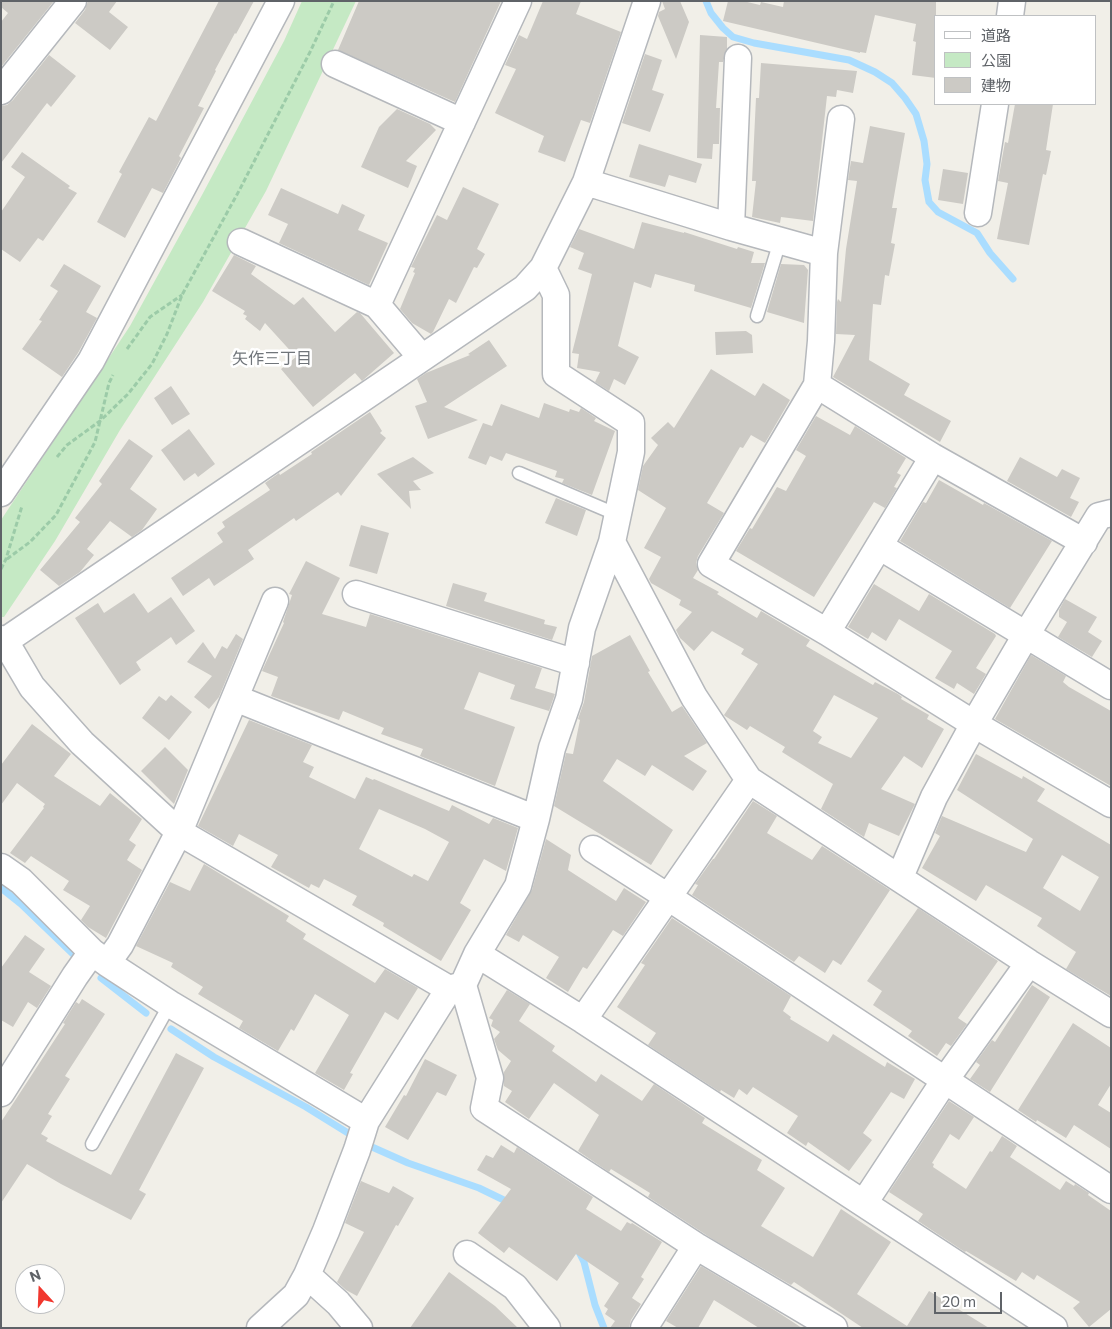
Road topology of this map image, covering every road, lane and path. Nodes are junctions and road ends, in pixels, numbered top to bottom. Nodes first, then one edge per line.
1 (72, 1) edge
2 (280, 1) edge
3 (334, 1) edge
4 (518, 1) edge
5 (647, 1) edge
6 (1012, 1) edge
7 (1010, 15) edge
8 (738, 58) dead end
9 (335, 64) dead end
10 (1, 90) edge
11 (996, 105) edge
12 (841, 119) dead end
13 (462, 122) junction
14 (586, 182) junction
15 (978, 214) dead end
16 (731, 227) junction
17 (780, 241) junction
18 (241, 242) dead end
19 (824, 253) junction
20 (543, 268) junction
21 (182, 295) junction
22 (377, 305) junction
23 (757, 316) dead end
24 (126, 350) dead end
25 (422, 358) junction
26 (114, 375) dead end
27 (817, 385) junction
28 (100, 421) junction
29 (932, 457) junction
30 (56, 458) dead end
31 (519, 473) dead end
32 (12, 498) edge
33 (1111, 513) edge
34 (618, 515) junction
35 (612, 542) junction
36 (1084, 542) junction
37 (879, 546) junction
38 (6, 559) junction
39 (1, 569) edge
40 (356, 594) dead end
41 (275, 601) dead end
42 (827, 632) junction
43 (1026, 635) junction
44 (3, 640) edge
45 (576, 663) junction
46 (1111, 686) edge
47 (235, 698) junction
48 (974, 724) junction
49 (749, 780) junction
50 (1111, 804) edge
51 (536, 819) junction
52 (179, 832) junction
53 (593, 849) dead end
54 (1, 867) edge
55 (900, 877) junction
56 (668, 897) junction
57 (477, 954) junction
58 (100, 958) junction
59 (1029, 962) junction
60 (456, 987) junction
61 (170, 1004) junction
62 (1111, 1014) edge
63 (583, 1020) junction
64 (945, 1080) junction
65 (1, 1093) edge
66 (366, 1120) junction
67 (92, 1144) dead end
68 (1111, 1190) edge
69 (864, 1203) junction
70 (696, 1246) junction
71 (466, 1254) dead end
72 (307, 1275) junction
73 (260, 1328) edge
74 (359, 1328) edge
75 (547, 1328) edge
76 (644, 1328) edge
77 (834, 1328) edge
78 (1054, 1328) edge

1 - 10 street
2 - 32 street
3 - 21 path
4 - 13 street
5 - 14 street
6 - 7 street
8 - 16 street
9 - 13 street
11 - 15 street
12 - 19 street
13 - 22 street
14 - 16 street
14 - 20 street
16 - 17 street
17 - 19 street
17 - 23 lane
18 - 22 street
19 - 27 street
20 - 25 street
20 - 34 street
21 - 24 path
21 - 28 path
22 - 25 street
25 - 44 street
26 - 28 path
27 - 29 street
27 - 42 street
28 - 30 path
28 - 38 path
29 - 36 street
29 - 37 street
31 - 34 lane
32 - 38 path
33 - 36 street
34 - 35 street
35 - 45 street
35 - 49 street
36 - 43 street
37 - 42 street
37 - 43 street
38 - 39 path
40 - 45 street
41 - 47 street
42 - 48 street
43 - 46 street
43 - 48 street
44 - 52 street
45 - 51 street
47 - 51 street
47 - 52 street
48 - 50 street
48 - 55 street
49 - 55 street
49 - 56 street
51 - 57 street
52 - 58 street
52 - 60 street
53 - 56 street
54 - 58 street
55 - 59 street
56 - 63 street
56 - 64 street
57 - 60 street
57 - 63 street
58 - 61 street
58 - 65 street
59 - 62 street
59 - 64 street
60 - 66 street
60 - 70 street
61 - 66 street
61 - 67 lane
63 - 69 street
64 - 68 street
64 - 69 street
66 - 72 street
69 - 78 street
70 - 76 street
70 - 77 street
71 - 75 street
72 - 73 street
72 - 74 street

